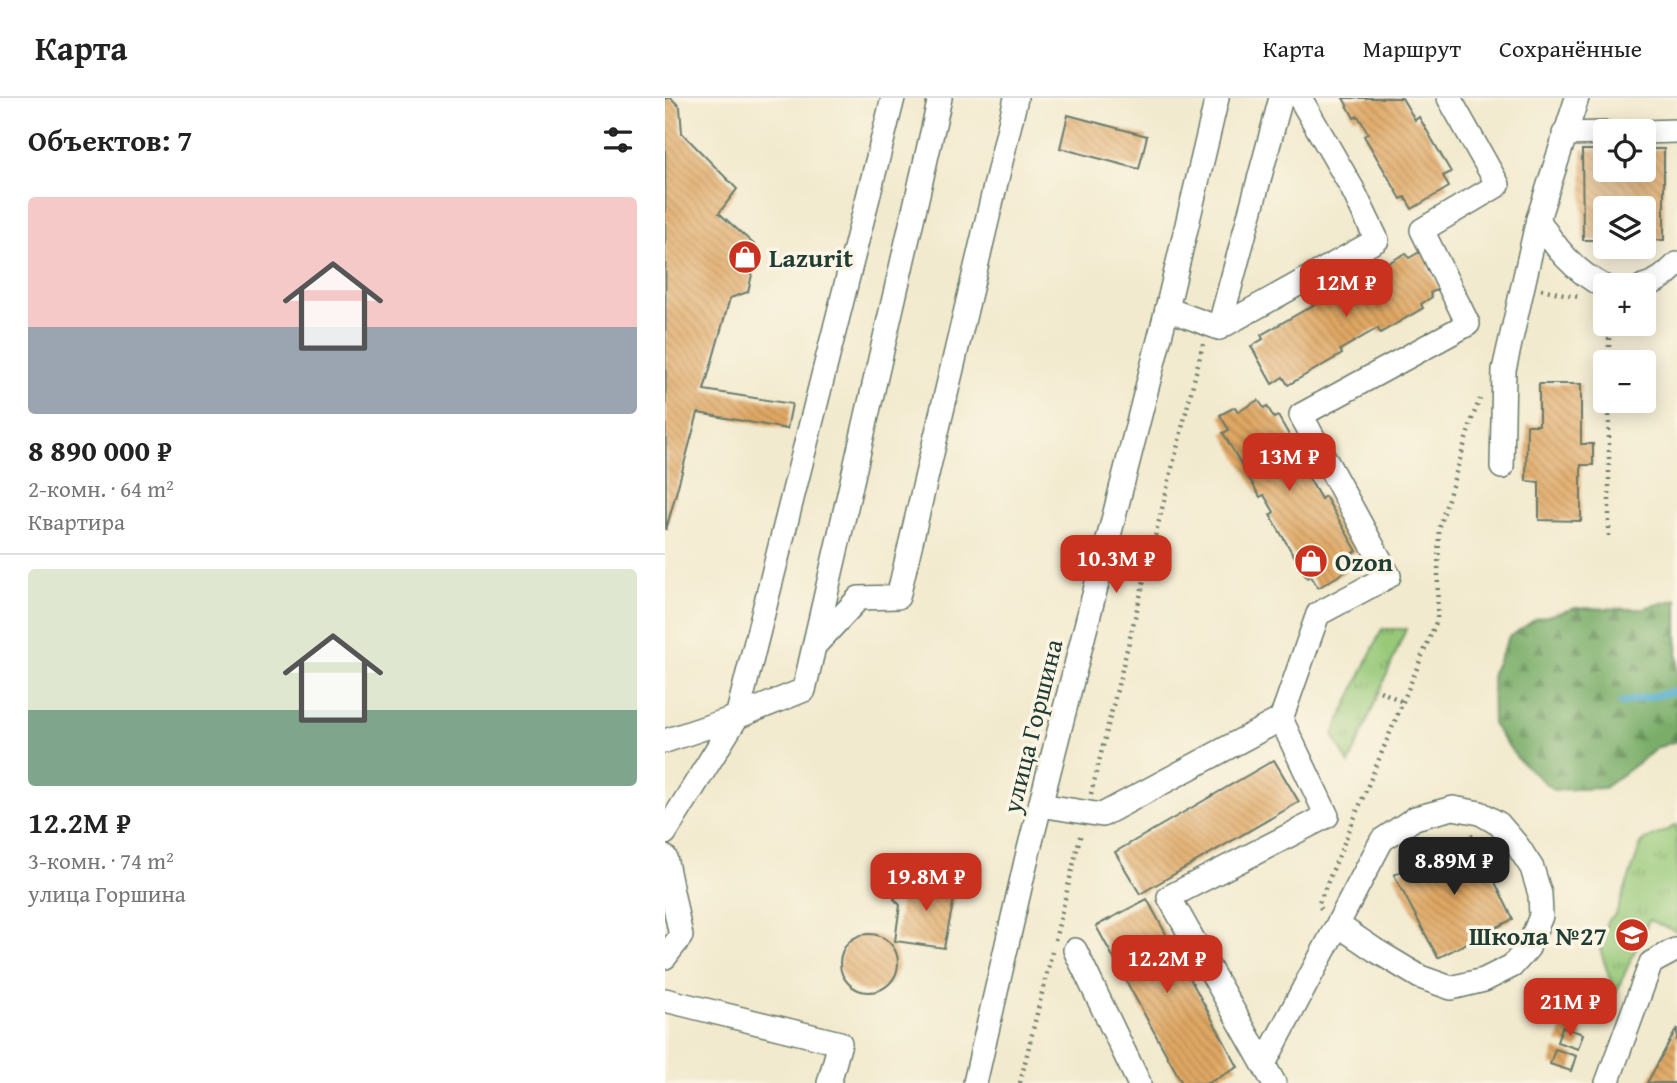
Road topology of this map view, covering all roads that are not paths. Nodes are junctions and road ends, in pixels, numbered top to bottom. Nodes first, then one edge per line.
1 (893, 98) edge
2 (940, 98) edge
3 (1016, 98) edge
4 (1217, 98) edge
5 (1281, 98) edge
6 (1300, 98) edge
7 (1449, 98) edge
8 (1577, 98) edge
9 (1677, 131) edge
10 (1656, 132) edge
11 (1593, 133) edge
12 (1564, 134) junction
13 (1538, 219) junction
14 (1677, 264) edge
15 (1593, 281) edge
16 (1656, 282) edge
17 (1167, 309) junction
18 (1213, 326) junction
19 (1502, 467) dead end
20 (814, 647) junction
21 (737, 717) junction
22 (1281, 719) junction
23 (665, 741) edge
24 (1040, 805) junction
25 (665, 834) edge
26 (665, 857) edge
27 (1331, 919) junction
28 (1075, 950) dead end
29 (1677, 950) edge
30 (665, 957) edge
31 (665, 1000) edge
32 (1269, 1074) edge
33 (829, 1083) edge
34 (975, 1083) edge
35 (1139, 1083) edge
36 (1607, 1083) edge

1 - 21 street
2 - 20 street
3 - 20 street
4 - 17 street, улица Горшина
5 - 18 street
6 - 18 street
7 - 22 street
8 - 12 street
9 - 10 street
11 - 12 street
12 - 13 street
13 - 15 street
13 - 19 street
14 - 16 street
17 - 18 street
17 - 24 street, улица Горшина
20 - 21 street
21 - 23 street
21 - 25 street
22 - 24 street
22 - 32 street
24 - 34 street, улица Горшина
26 - 30 street
27 - 27 street
27 - 32 street
28 - 35 street
29 - 36 street
31 - 33 street

